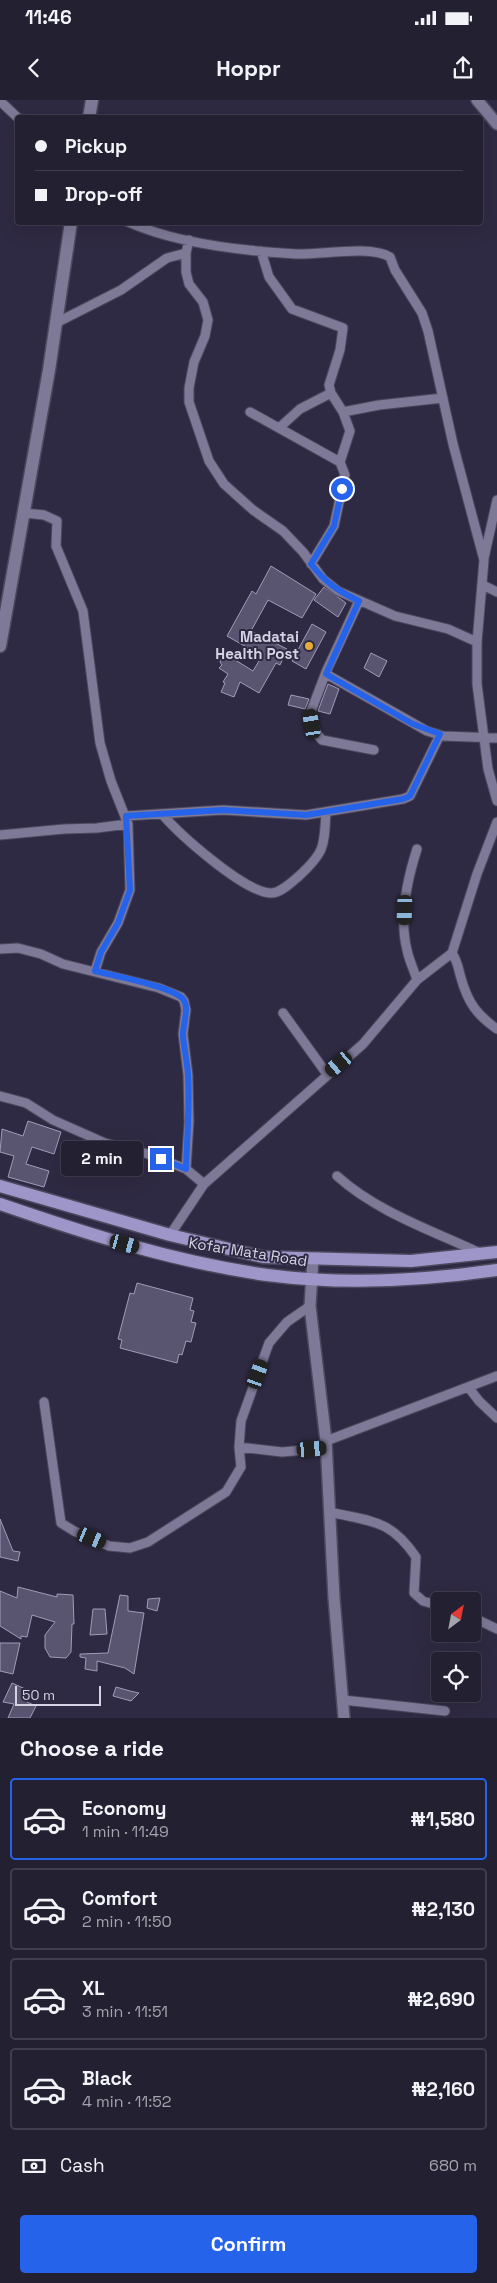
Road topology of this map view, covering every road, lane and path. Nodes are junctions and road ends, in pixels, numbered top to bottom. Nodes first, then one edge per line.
1 (92, 100) edge
2 (477, 100) edge
3 (0, 101) edge
4 (15, 115) edge
5 (89, 115) edge
6 (497, 124) edge
7 (71, 225) edge
8 (138, 225) edge
9 (189, 240) junction
10 (261, 251) junction
11 (186, 254) junction
12 (56, 324) junction
13 (331, 394) junction
14 (443, 398) junction
15 (250, 412) dead end
16 (343, 412) junction
17 (279, 428) junction
18 (340, 462) junction
19 (497, 500) edge
20 (24, 513) junction
21 (484, 560) junction
22 (311, 564) junction
23 (483, 585) junction
24 (497, 592) edge
25 (359, 601) junction
26 (477, 642) junction
27 (0, 646) edge
28 (326, 674) junction
29 (440, 734) junction
30 (483, 737) junction
31 (497, 738) edge
32 (374, 750) dead end
33 (497, 801) edge
34 (326, 812) junction
35 (162, 814) junction
36 (127, 820) junction
37 (497, 822) edge
38 (0, 836) edge
39 (417, 849) dead end
40 (0, 949) edge
41 (452, 953) junction
42 (95, 971) junction
43 (417, 980) junction
44 (283, 1013) dead end
45 (497, 1029) edge
46 (327, 1074) junction
47 (0, 1096) edge
48 (186, 1169) junction
49 (336, 1176) dead end
50 (204, 1184) junction
51 (0, 1186) edge
52 (0, 1204) edge
53 (170, 1235) junction
54 (497, 1252) edge
55 (480, 1253) junction
56 (313, 1259) junction
57 (497, 1270) edge
58 (312, 1279) junction
59 (310, 1306) junction
60 (497, 1376) edge
61 (469, 1388) junction
62 (44, 1402) dead end
63 (497, 1418) edge
64 (326, 1444) junction
65 (239, 1447) junction
66 (330, 1512) junction
67 (431, 1603) edge
68 (481, 1621) edge
69 (497, 1629) edge
70 (343, 1700) junction
71 (445, 1711) dead end
72 (344, 1718) edge

1 - 5 main road
2 - 6 street
3 - 4 street
7 - 12 main road
8 - 9 street
9 - 10 street
9 - 11 street
10 - 13 street
10 - 14 street
11 - 12 street
11 - 22 street
12 - 20 main road
13 - 16 street
13 - 17 street
14 - 16 street
14 - 21 street
15 - 17 street
16 - 18 street
17 - 18 street
18 - 22 street
19 - 21 street
20 - 27 main road
20 - 36 street
21 - 23 street
22 - 25 street
23 - 24 street
23 - 26 street
25 - 26 street
25 - 28 street
26 - 30 street
28 - 29 street
28 - 32 street
29 - 30 street
29 - 34 street
30 - 31 street
30 - 33 street
34 - 35 street
34 - 35 street
35 - 36 street
36 - 38 street
36 - 42 street
37 - 41 street
39 - 43 street
40 - 42 street
41 - 43 street
41 - 45 street
42 - 48 street
43 - 46 street
44 - 46 street
46 - 50 street
47 - 48 street
48 - 50 street
49 - 55 street
50 - 53 street
51 - 53 main road, Kofar Mata Road
52 - 58 main road, Kofar Mata Road
53 - 56 main road, Kofar Mata Road
54 - 55 main road, Kofar Mata Road
55 - 56 main road, Kofar Mata Road
56 - 58 street
57 - 58 main road, Kofar Mata Road
58 - 59 street
59 - 64 street
59 - 65 street
60 - 61 street
61 - 63 street
61 - 64 street
62 - 65 street
64 - 65 street
64 - 66 street
66 - 67 street
66 - 70 street
68 - 69 street
70 - 71 street
70 - 72 street

